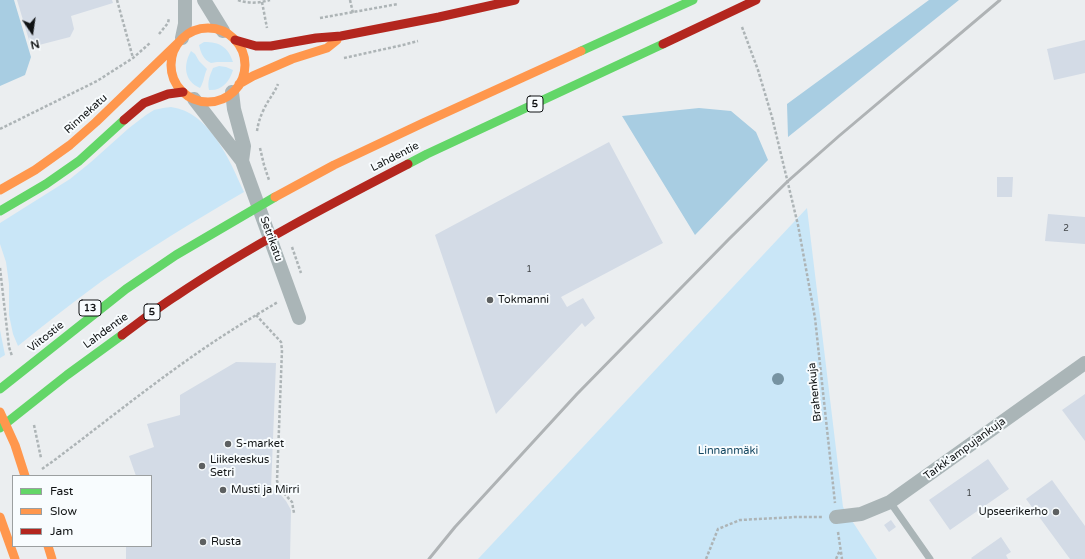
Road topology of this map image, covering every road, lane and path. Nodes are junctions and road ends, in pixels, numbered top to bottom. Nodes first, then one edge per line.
1 (117, 0) edge
2 (185, 0) edge
3 (204, 0) edge
4 (238, 0) edge
5 (270, 0) edge
6 (350, 0) edge
7 (515, 0) edge
8 (693, 0) edge
9 (756, 0) edge
10 (262, 2) junction
11 (398, 4) dead end
12 (353, 13) junction
13 (169, 16) dead end
14 (314, 19) dead end
15 (740, 21) dead end
16 (222, 31) junction
17 (268, 33) dead end
18 (158, 36) dead end
19 (341, 36) junction
20 (154, 40) dead end
21 (180, 40) junction
22 (235, 40) junction
23 (418, 41) dead end
24 (133, 58) junction
25 (340, 58) dead end
26 (236, 88) junction
27 (189, 96) junction
28 (0, 129) edge
29 (242, 161) junction
30 (0, 190) edge
31 (0, 211) edge
32 (126, 288) junction
33 (86, 310) dead end
34 (256, 315) dead end
35 (299, 318) dead end
36 (1085, 363) edge
37 (0, 389) edge
38 (0, 412) edge
39 (0, 428) edge
40 (25, 475) edge
41 (890, 502) junction
42 (294, 513) dead end
43 (0, 517) edge
44 (836, 517) junction
45 (48, 547) edge
46 (841, 550) junction
47 (15, 559) edge
48 (52, 559) edge
49 (706, 559) edge
50 (836, 559) edge
51 (842, 559) edge
52 (930, 559) edge

1 - 24 path
2 - 21 street
3 - 16 street
4 - 10 path
5 - 10 path
6 - 12 path
7 - 19 main road
8 - 32 main road, Lahdentie
9 - 39 main road, Lahdentie / 5
10 - 17 path
11 - 12 path
12 - 14 path
13 - 18 path
15 - 44 path, Brahenkuja
16 - 21 main road
16 - 22 main road
19 - 22 main road
19 - 26 main road
20 - 24 path
21 - 27 main road
21 - 30 main road, Rinnekatu
22 - 26 main road
23 - 25 path
24 - 28 path
26 - 27 main road
26 - 29 street, Setrikatu
27 - 29 street, Setrikatu
27 - 31 main road
29 - 35 street, Setrikatu
32 - 33 main road, 13
32 - 37 main road, Viitostie
34 - 42 path
36 - 41 street, Tarkk'ampujankuja
38 - 40 main road
41 - 44 street, Tarkk'ampujankuja
41 - 52 lane
43 - 47 main road
44 - 46 path, Brahenkuja
44 - 49 path
45 - 48 main road
46 - 50 path
46 - 51 path, Brahenkuja

